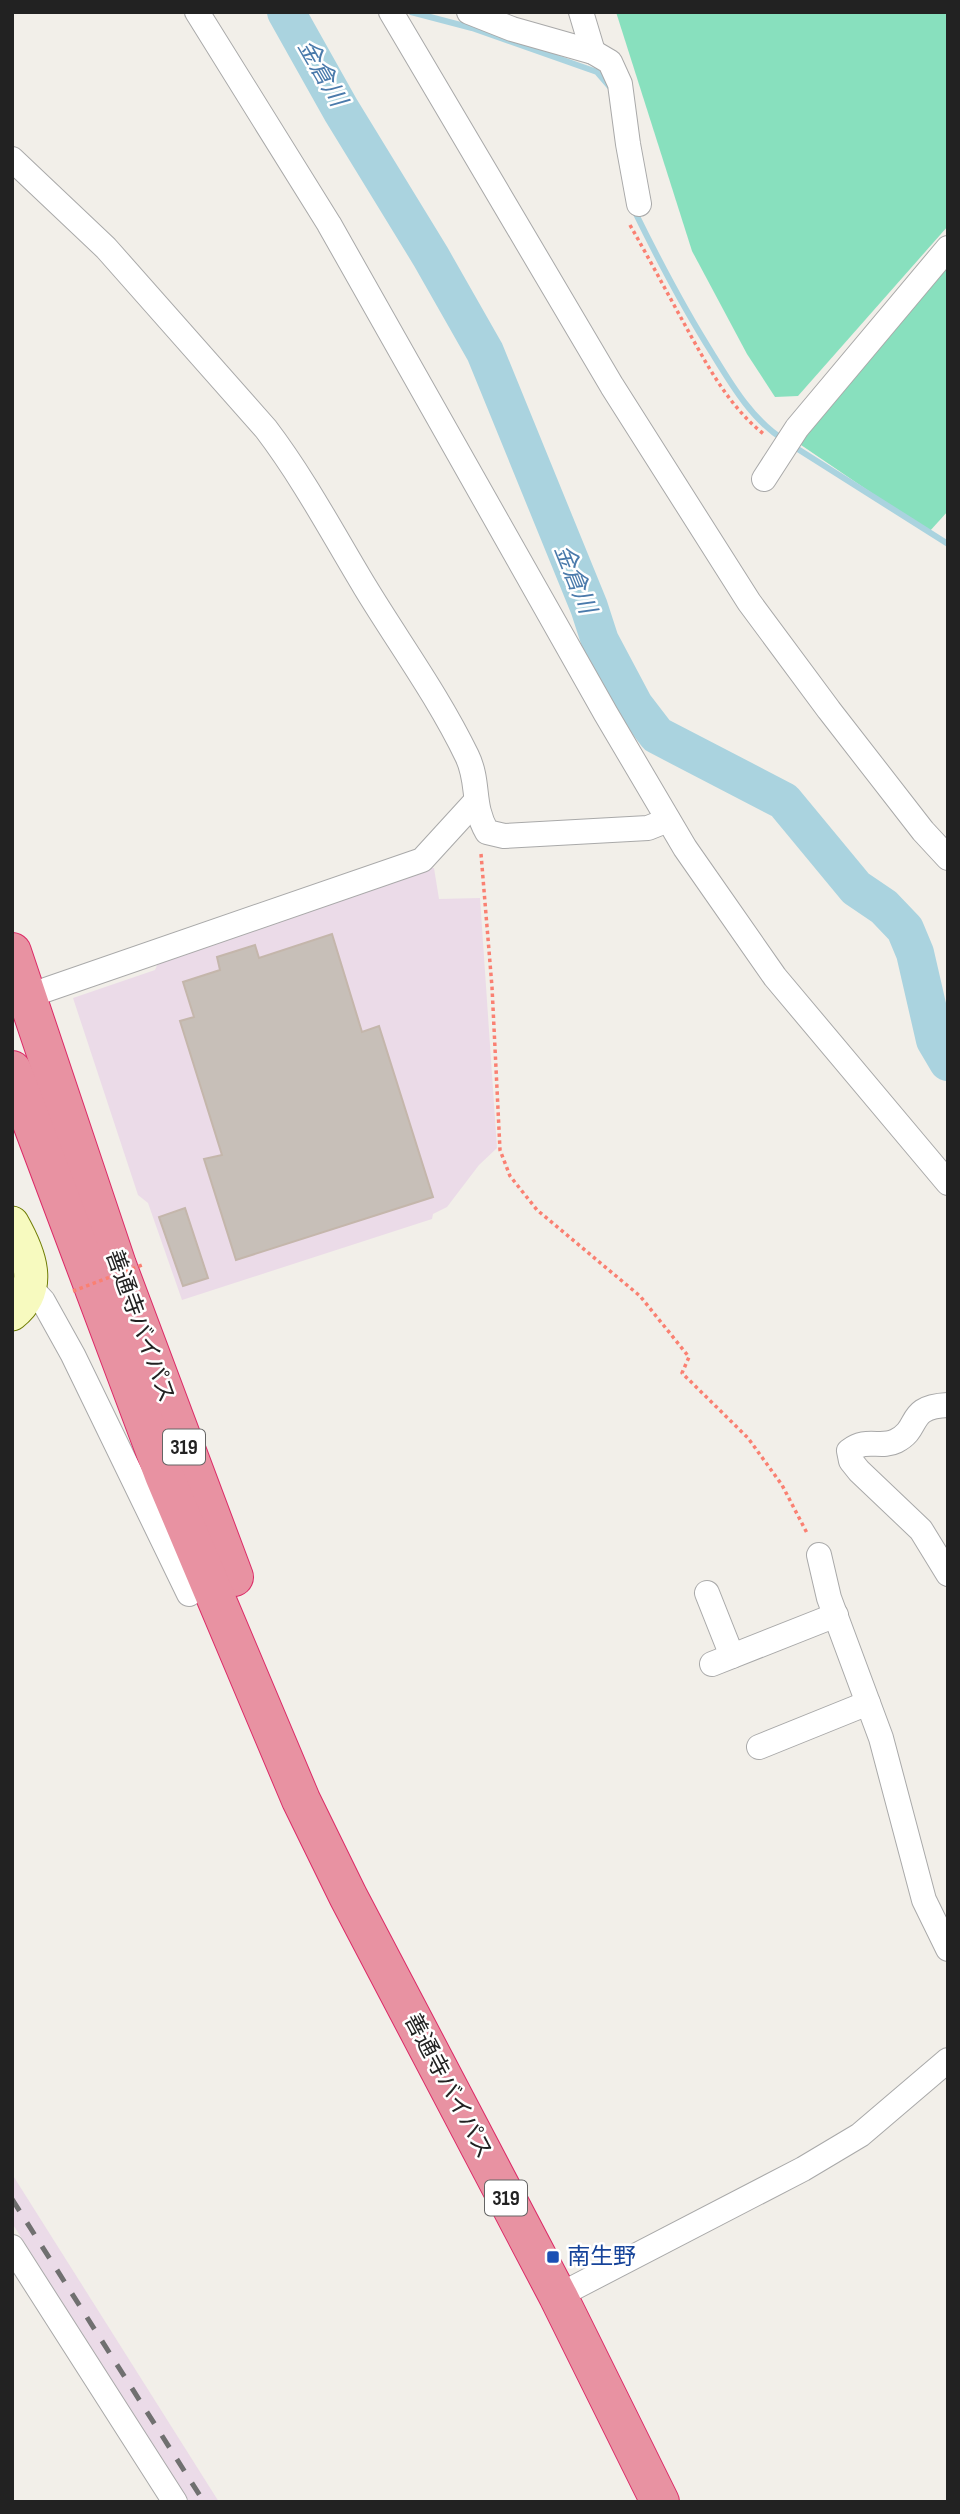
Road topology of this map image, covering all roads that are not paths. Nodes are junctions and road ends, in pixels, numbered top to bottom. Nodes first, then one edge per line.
1 (197, 12) edge
2 (391, 12) edge
3 (469, 12) edge
4 (580, 12) edge
5 (593, 52) junction
6 (12, 159) edge
7 (634, 211) road end
8 (948, 248) edge
9 (764, 479) dead end
10 (477, 809) junction
11 (668, 820) junction
12 (948, 858) edge
13 (12, 952) edge
14 (28, 996) junction
15 (12, 1070) edge
16 (948, 1183) edge
17 (12, 1223) edge
18 (21, 1301) edge
19 (948, 1405) edge
20 (819, 1555) road end
21 (948, 1574) edge
22 (707, 1593) dead end
23 (189, 1594) dead end
24 (836, 1615) junction
25 (868, 1703) junction
26 (759, 1747) dead end
27 (348, 1896) junction
28 (948, 1949) edge
29 (948, 2060) edge
30 (12, 2247) edge
31 (558, 2296) junction
32 (175, 2502) edge
33 (660, 2502) edge

1 - 11 street
2 - 12 street
3 - 5 street
4 - 5 street
5 - 7 street
6 - 10 street
8 - 9 street
10 - 11 street
10 - 14 street
11 - 16 street
13 - 14 highway, 善通寺バイパス / 319
14 - 27 highway, 善通寺バイパス / 319
15 - 27 highway, 善通寺バイパス / 319
17 - 18 street
18 - 23 street
19 - 21 street
20 - 24 street
22 - 24 street
24 - 25 street
25 - 26 street
25 - 28 street
27 - 31 highway, 善通寺バイパス / 319
29 - 31 street
30 - 32 street
31 - 33 highway, 善通寺バイパス / 319

